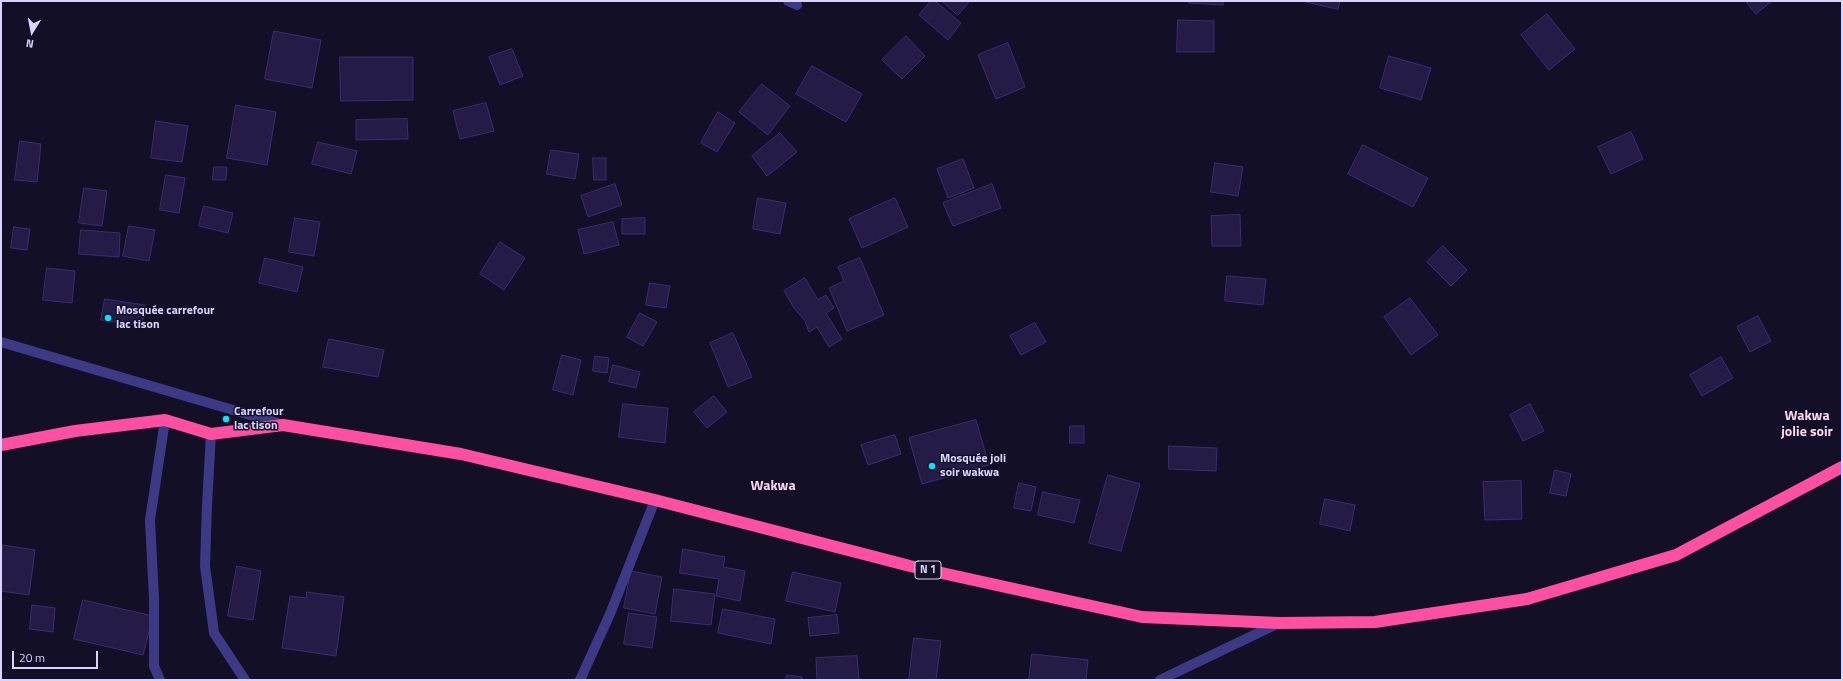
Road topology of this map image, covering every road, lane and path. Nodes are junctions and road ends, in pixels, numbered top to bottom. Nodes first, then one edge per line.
1 (1, 342) edge
2 (165, 420) junction
3 (283, 425) junction
4 (211, 434) junction
5 (1, 445) edge
6 (1842, 467) edge
7 (655, 500) junction
8 (1279, 623) junction
9 (160, 680) edge
10 (245, 680) edge
11 (580, 680) edge
12 (1160, 680) edge

1 - 3 street
2 - 4 highway, N 1
2 - 5 highway, N 1
2 - 9 street
3 - 4 highway, N 1
3 - 7 highway, N 1
4 - 10 street
6 - 8 highway, N 1
7 - 8 highway, N 1
7 - 11 street
8 - 12 street

